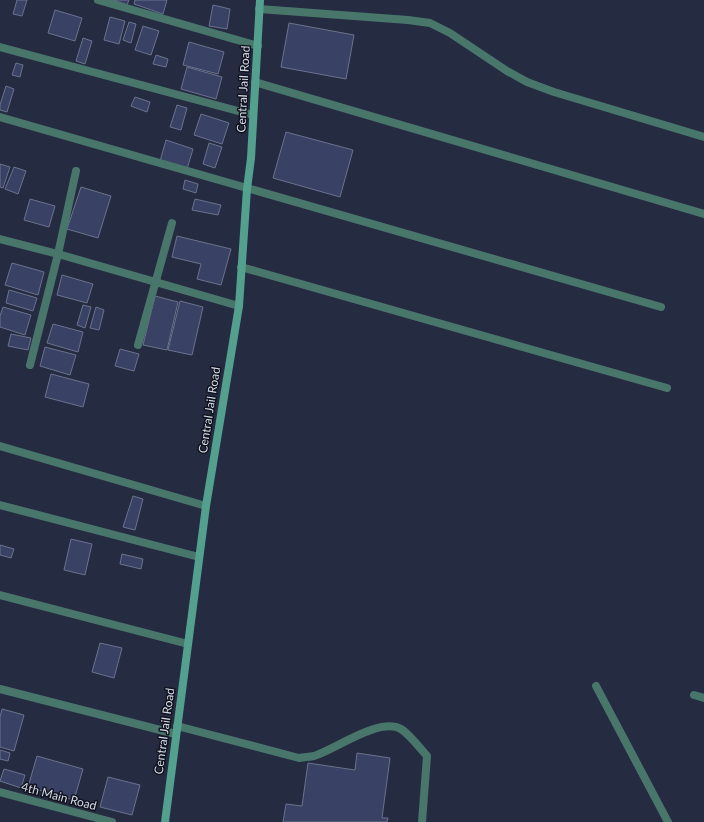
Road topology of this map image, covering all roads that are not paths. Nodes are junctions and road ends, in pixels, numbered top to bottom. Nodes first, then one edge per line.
1 (98, 0) edge
2 (260, 0) edge
3 (260, 9) junction
4 (258, 46) junction
5 (0, 47) edge
6 (255, 82) junction
7 (253, 115) junction
8 (0, 117) edge
9 (704, 137) edge
10 (76, 171) dead end
11 (247, 189) junction
12 (704, 214) edge
13 (172, 223) dead end
14 (0, 239) edge
15 (58, 254) junction
16 (241, 267) junction
17 (155, 283) junction
18 (239, 306) junction
19 (661, 307) dead end
20 (138, 345) dead end
21 (30, 365) dead end
22 (667, 388) dead end
23 (0, 446) edge
24 (0, 505) edge
25 (206, 506) junction
26 (199, 557) junction
27 (0, 595) edge
28 (188, 644) junction
29 (596, 686) dead end
30 (0, 689) edge
31 (694, 695) dead end
32 (704, 698) edge
33 (177, 730) junction
34 (0, 792) edge
35 (112, 822) edge
36 (165, 822) edge
37 (422, 822) edge
38 (668, 822) edge

1 - 4 street
2 - 3 main road, Central Jail Road
3 - 4 main road, Central Jail Road
3 - 9 street
4 - 6 main road, Central Jail Road
5 - 7 street
6 - 7 main road, Central Jail Road
6 - 12 street
7 - 11 main road, Central Jail Road
8 - 11 street
10 - 15 street
11 - 16 main road, Central Jail Road
11 - 19 street
13 - 17 street
14 - 15 street
15 - 17 street
15 - 21 street
16 - 18 main road, Central Jail Road
16 - 22 street
17 - 18 street
17 - 20 street
18 - 25 main road, Central Jail Road
23 - 25 street
24 - 26 street
25 - 26 main road, Central Jail Road
26 - 28 main road, Central Jail Road
27 - 28 street
28 - 33 main road, Central Jail Road
29 - 38 street
30 - 33 street
31 - 32 street
33 - 36 main road, Central Jail Road
33 - 37 street
34 - 35 street, 4th Main Road

